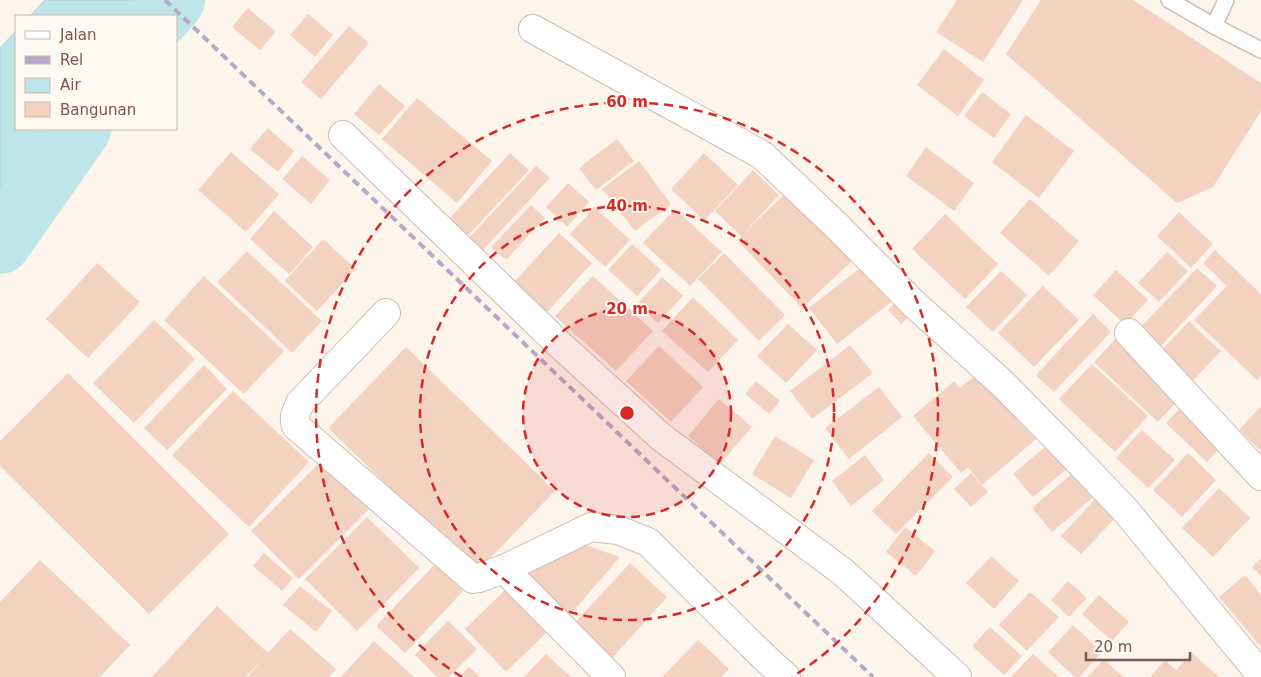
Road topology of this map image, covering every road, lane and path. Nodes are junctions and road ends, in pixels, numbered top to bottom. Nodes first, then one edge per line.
1 (1169, 0) edge
2 (1226, 0) edge
3 (1214, 26) junction
4 (533, 29) dead end
5 (1261, 50) edge
6 (343, 136) dead end
7 (386, 313) dead end
8 (1129, 333) dead end
9 (1261, 476) edge
10 (504, 569) junction
11 (1261, 675) edge
12 (611, 677) edge
13 (786, 677) edge
14 (957, 677) edge

1 - 3 lane
2 - 3 lane
3 - 5 lane
4 - 11 street
6 - 14 street
7 - 10 street
8 - 9 street
10 - 12 street
10 - 13 street

